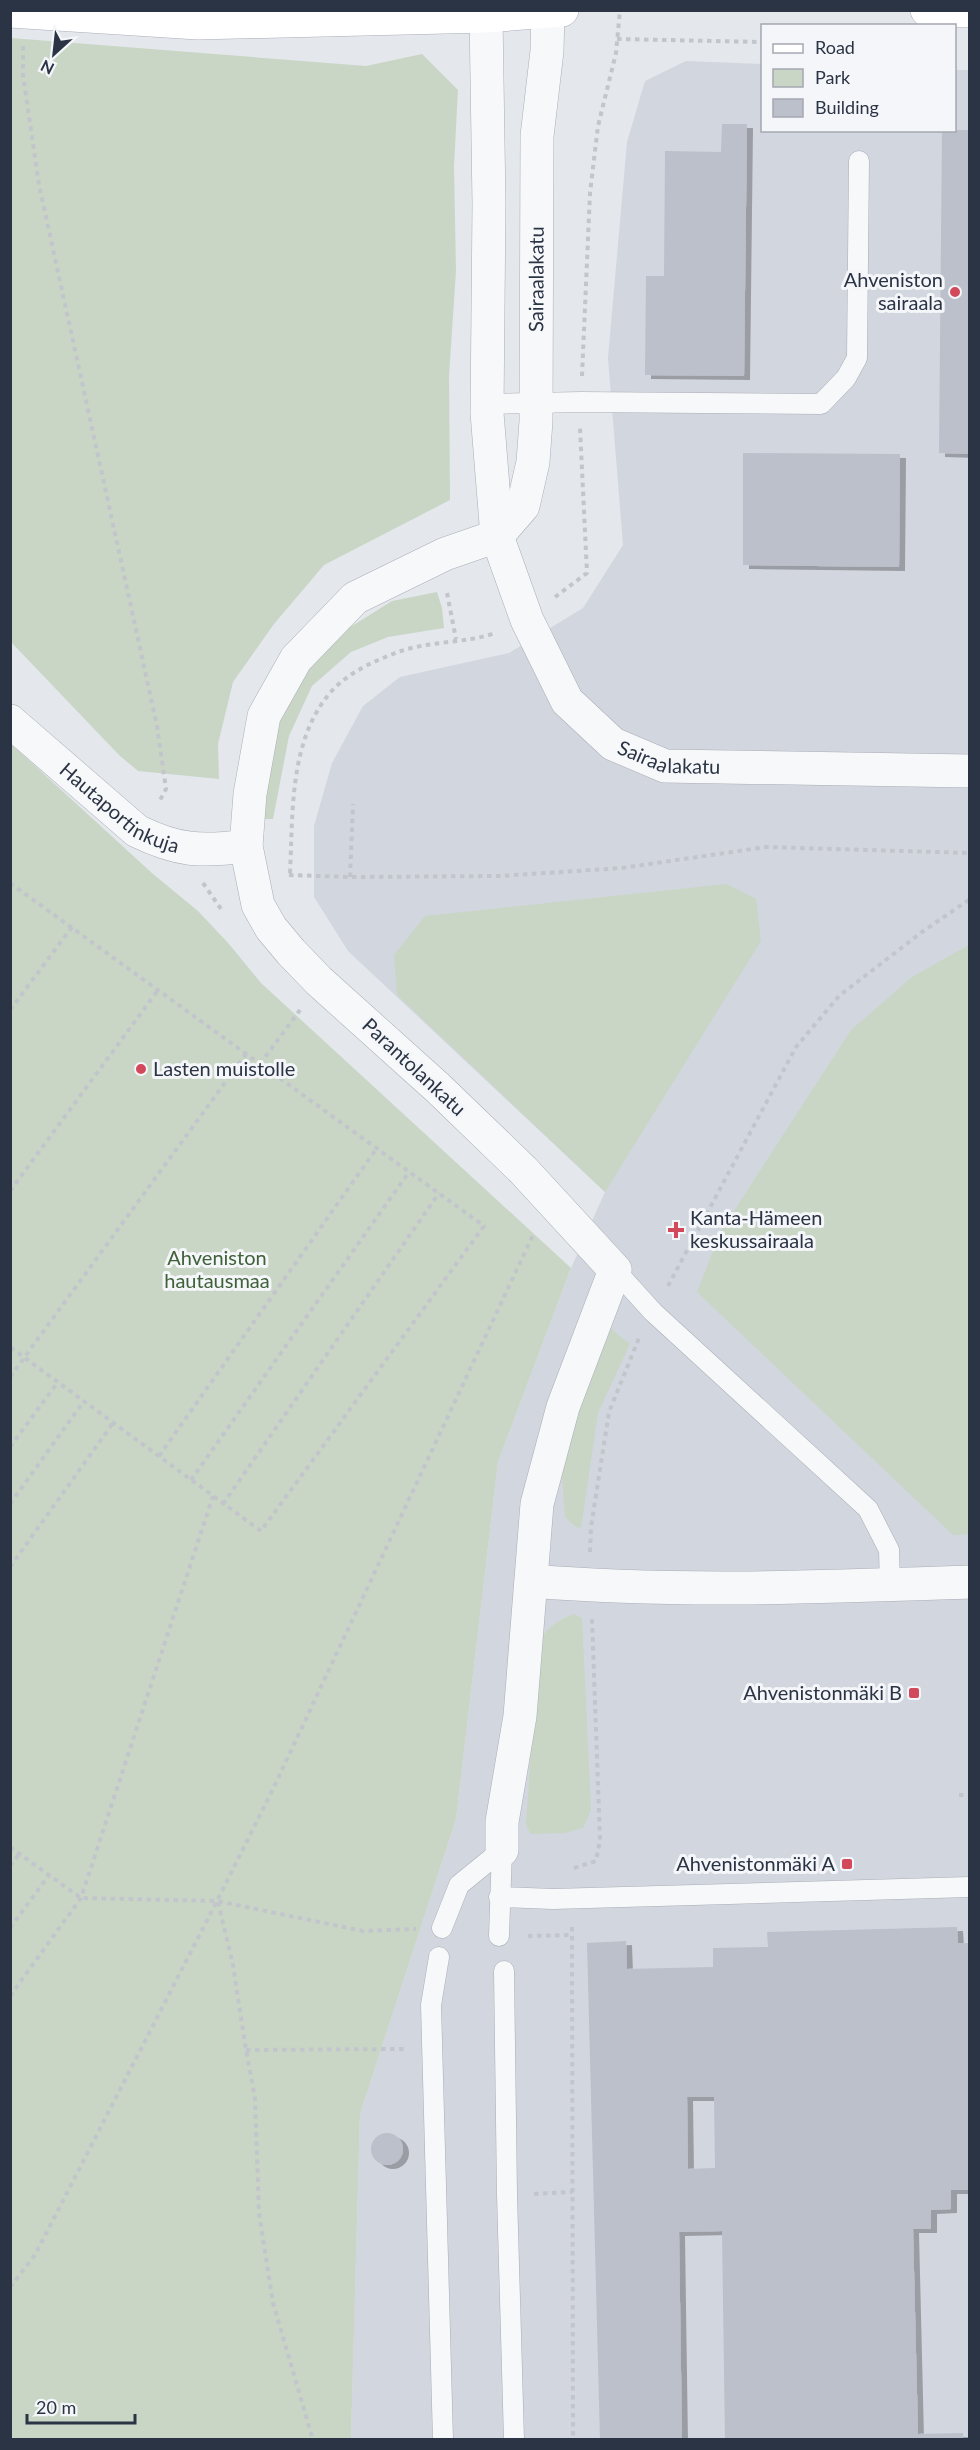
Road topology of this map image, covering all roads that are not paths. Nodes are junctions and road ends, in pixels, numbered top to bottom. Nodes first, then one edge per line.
1 (927, 10) edge
2 (552, 11) edge
3 (969, 11) edge
4 (486, 13) edge
5 (17, 24) edge
6 (859, 161) dead end
7 (536, 403) junction
8 (487, 404) junction
9 (497, 536) junction
10 (10, 721) edge
11 (969, 771) edge
12 (246, 846) junction
13 (615, 1270) junction
14 (532, 1581) junction
15 (969, 1582) edge
16 (890, 1585) junction
17 (502, 1850) junction
18 (969, 1887) edge
19 (499, 1897) junction
20 (442, 1928) road end
21 (499, 1936) dead end
22 (439, 1956) dead end
23 (504, 1971) dead end
24 (442, 2439) edge
25 (514, 2439) edge

1 - 3 main road
2 - 4 main road
2 - 7 street, Sairaalakatu
4 - 5 main road
4 - 8 street, Sairaalakatu
6 - 7 lane
7 - 8 lane
7 - 9 street, Sairaalakatu
8 - 9 street, Sairaalakatu
9 - 11 street, Sairaalakatu
9 - 12 street, Sairaalakatu
10 - 12 street, Hautaportinkuja
12 - 13 street, Parantolankatu
13 - 14 street
13 - 16 lane
14 - 16 street
14 - 17 street
15 - 16 street
17 - 19 lane
17 - 20 lane
18 - 19 lane
19 - 21 lane
22 - 24 lane
23 - 25 lane

